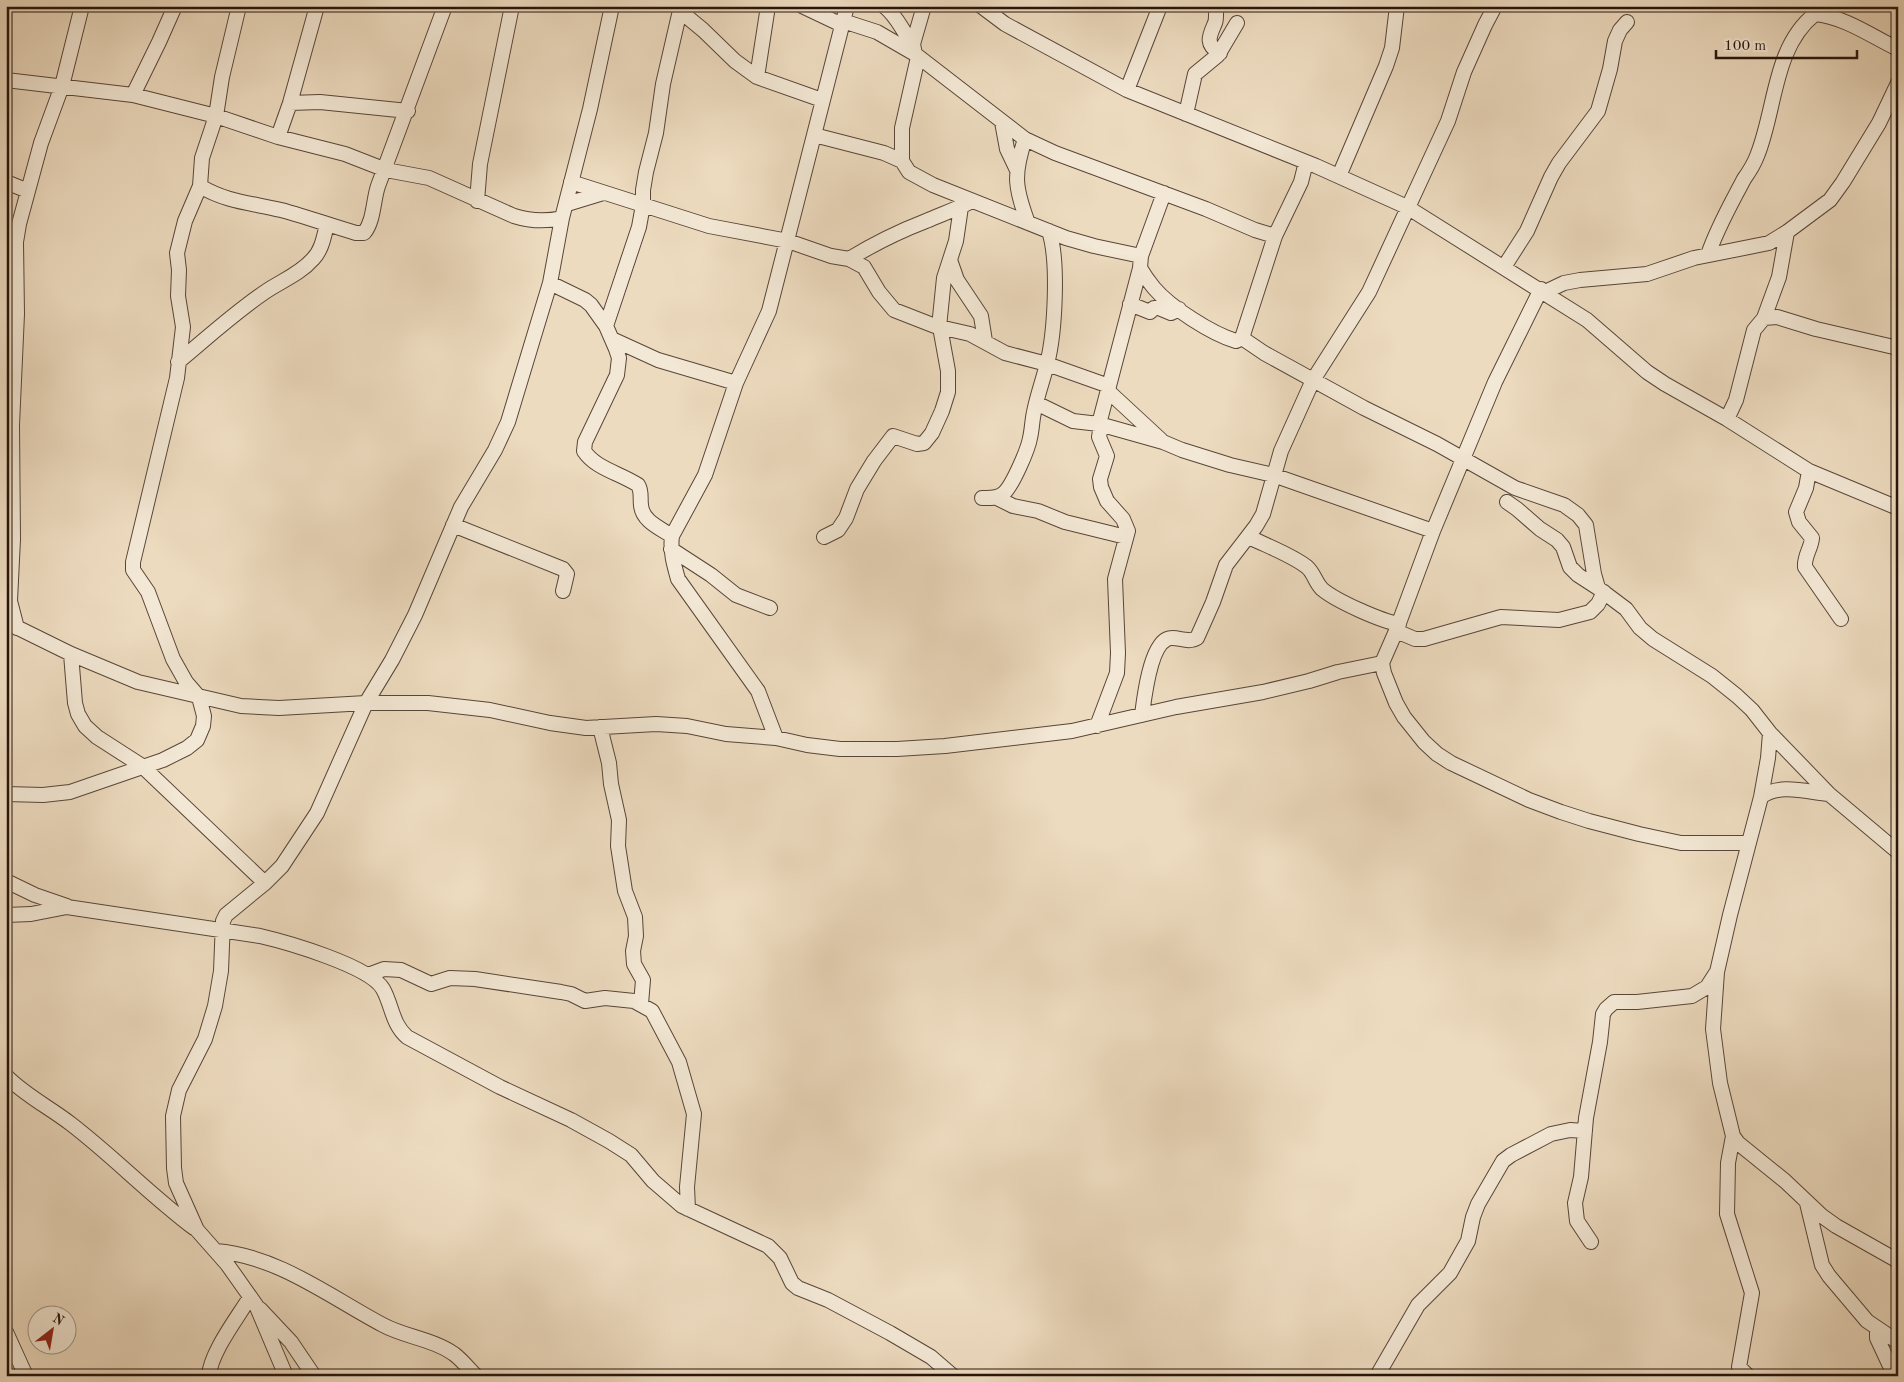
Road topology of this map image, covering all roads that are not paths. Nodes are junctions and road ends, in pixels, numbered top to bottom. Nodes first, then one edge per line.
1 (82, 6) edge
2 (174, 6) edge
3 (239, 6) edge
4 (317, 6) edge
5 (445, 6) edge
6 (512, 6) edge
7 (612, 6) edge
8 (768, 6) edge
9 (802, 6) edge
10 (847, 6) edge
11 (884, 6) edge
12 (924, 6) edge
13 (981, 6) edge
14 (1160, 6) edge
15 (1217, 6) edge
16 (1397, 6) edge
17 (1495, 6) edge
18 (680, 9) edge
19 (1237, 22) dead end
20 (1626, 22) dead end
21 (842, 23) junction
22 (1898, 49) edge
23 (915, 52) junction
24 (1220, 53) junction
25 (757, 77) junction
26 (6, 80) edge
27 (1898, 84) edge
28 (62, 86) junction
29 (1127, 90) junction
30 (132, 95) junction
31 (822, 100) junction
32 (290, 103) junction
33 (408, 111) junction
34 (1186, 114) junction
35 (216, 116) junction
36 (1002, 122) junction
37 (814, 135) junction
38 (278, 136) junction
39 (1025, 139) junction
40 (902, 161) junction
41 (1306, 162) junction
42 (386, 170) junction
43 (1016, 170) junction
44 (1339, 176) junction
45 (6, 182) edge
46 (571, 182) junction
47 (200, 186) junction
48 (28, 191) junction
49 (603, 193) junction
50 (1164, 193) junction
51 (477, 201) junction
52 (567, 204) junction
53 (967, 204) junction
54 (644, 205) junction
55 (1407, 207) junction
56 (562, 218) junction
57 (1028, 223) junction
58 (327, 224) junction
59 (1050, 231) junction
60 (1787, 232) junction
61 (1274, 236) junction
62 (788, 241) junction
63 (1708, 255) junction
64 (849, 259) junction
65 (950, 260) junction
66 (1141, 262) junction
67 (1504, 267) junction
68 (550, 283) junction
69 (1543, 290) junction
70 (1130, 304) junction
71 (1179, 309) junction
72 (1764, 318) junction
73 (940, 327) junction
74 (609, 332) junction
75 (1242, 338) junction
76 (984, 341) junction
77 (1898, 348) edge
78 (178, 362) junction
79 (1047, 364) junction
80 (1313, 380) junction
81 (736, 383) junction
82 (1109, 389) junction
83 (1036, 402) junction
84 (1727, 419) junction
85 (1100, 425) junction
86 (1163, 442) junction
87 (1463, 459) junction
88 (1809, 471) junction
89 (1273, 475) junction
90 (982, 498) dead end
91 (997, 498) junction
92 (1507, 502) dead end
93 (1898, 508) edge
94 (453, 525) junction
95 (1433, 530) junction
96 (10, 534) edge
97 (824, 537) dead end
98 (1126, 537) junction
99 (1249, 537) junction
100 (672, 542) junction
101 (1601, 590) junction
102 (563, 592) dead end
103 (770, 608) dead end
104 (1842, 619) dead end
105 (12, 625) edge
106 (1398, 628) junction
107 (71, 654) junction
108 (1382, 663) junction
109 (199, 697) junction
110 (366, 703) junction
111 (1142, 715) junction
112 (1097, 726) junction
113 (600, 727) junction
114 (1770, 733) junction
115 (776, 738) junction
116 (142, 766) junction
117 (6, 794) edge
118 (1828, 794) junction
119 (1760, 797) junction
120 (1749, 843) junction
121 (1898, 852) edge
122 (6, 881) edge
123 (265, 883) junction
124 (67, 907) junction
125 (6, 914) edge
126 (223, 932) junction
127 (1717, 972) junction
128 (368, 974) junction
129 (641, 1004) junction
130 (6, 1076) edge
131 (1585, 1131) junction
132 (1732, 1136) junction
133 (1806, 1200) junction
134 (688, 1208) junction
135 (197, 1230) junction
136 (1591, 1242) dead end
137 (216, 1250) junction
138 (1898, 1261) edge
139 (253, 1301) junction
140 (1877, 1328) junction
141 (6, 1332) edge
142 (1898, 1342) edge
143 (1890, 1368) dead end
144 (26, 1376) edge
145 (210, 1376) edge
146 (286, 1376) edge
147 (314, 1376) edge
148 (476, 1376) edge
149 (953, 1376) edge
150 (1377, 1376) edge
151 (1748, 1376) edge

1 - 28 street
2 - 30 street
3 - 35 street
4 - 32 street
5 - 33 street
6 - 51 street
7 - 46 street
8 - 25 street
9 - 21 street
10 - 21 street
11 - 23 street
12 - 23 street
13 - 29 street
14 - 29 street
15 - 24 street
16 - 44 street
17 - 55 street
18 - 25 street
18 - 54 street
19 - 24 street
20 - 67 street
21 - 23 street
21 - 31 street
22 - 63 street
23 - 36 street
23 - 40 street
24 - 34 street
25 - 31 street
26 - 28 street
27 - 60 street
28 - 30 street
28 - 48 street
29 - 34 street
30 - 35 street
31 - 37 street
32 - 33 street
32 - 38 street
33 - 42 street
34 - 41 street
35 - 38 street
35 - 47 street
36 - 39 street
36 - 43 street
37 - 40 street
37 - 62 street
38 - 42 street
39 - 43 street
39 - 50 street
40 - 53 street
41 - 44 street
41 - 61 street
42 - 51 street
42 - 58 street
43 - 57 street
44 - 55 street
45 - 48 street
46 - 49 street
46 - 52 street
47 - 58 street
47 - 78 street
48 - 96 street
49 - 52 street
49 - 54 street
50 - 61 street
50 - 66 street
51 - 56 street
52 - 56 street
53 - 57 street
53 - 64 street
53 - 65 street
54 - 62 street
54 - 74 street
55 - 67 street
55 - 80 street
56 - 68 street
57 - 59 street
58 - 78 street
59 - 66 street
59 - 79 street
60 - 63 street
60 - 72 street
61 - 75 street
62 - 64 street
62 - 81 street
63 - 69 street
64 - 73 street
65 - 73 street
65 - 76 street
66 - 70 street
66 - 71 street
67 - 69 street
68 - 74 street
68 - 94 street
69 - 84 street
69 - 87 street
70 - 71 street
70 - 82 street
71 - 75 street
72 - 77 street
72 - 84 street
73 - 76 street
73 - 97 street
74 - 81 street
74 - 100 street
75 - 80 street
76 - 79 street
78 - 109 street
79 - 82 street
79 - 83 street
80 - 87 street
80 - 89 street
81 - 100 street
82 - 85 street
82 - 86 street
83 - 85 street
83 - 91 street
84 - 88 street
85 - 86 street
85 - 98 street
86 - 89 street
87 - 95 street
87 - 101 street
88 - 93 street
88 - 104 street
89 - 95 street
89 - 99 street
90 - 91 street
91 - 98 street
92 - 101 street
94 - 102 street
94 - 110 street
95 - 106 street
96 - 105 street
98 - 112 street
99 - 106 street
99 - 111 street
100 - 103 street
100 - 115 street
101 - 106 street
101 - 114 street
105 - 107 street
106 - 108 street
107 - 109 street
107 - 116 street
108 - 111 street
108 - 120 street
109 - 110 street
109 - 116 street
110 - 113 street
110 - 123 street
111 - 112 street
112 - 115 street
113 - 115 street
113 - 129 street
114 - 118 street
114 - 119 street
116 - 117 street
116 - 123 street
118 - 119 street
118 - 121 street
119 - 120 street
120 - 127 street
122 - 124 street
123 - 126 street
124 - 125 street
124 - 126 street
126 - 128 street
126 - 135 street
127 - 131 street
127 - 132 street
128 - 129 street
128 - 134 street
129 - 134 street
130 - 135 street
131 - 136 street
131 - 150 street
132 - 133 street
132 - 151 street
133 - 138 street
133 - 140 street
134 - 149 street
135 - 137 street
137 - 139 street
137 - 148 street
139 - 145 street
139 - 146 street
139 - 147 street
140 - 142 street
140 - 143 street
141 - 144 street

